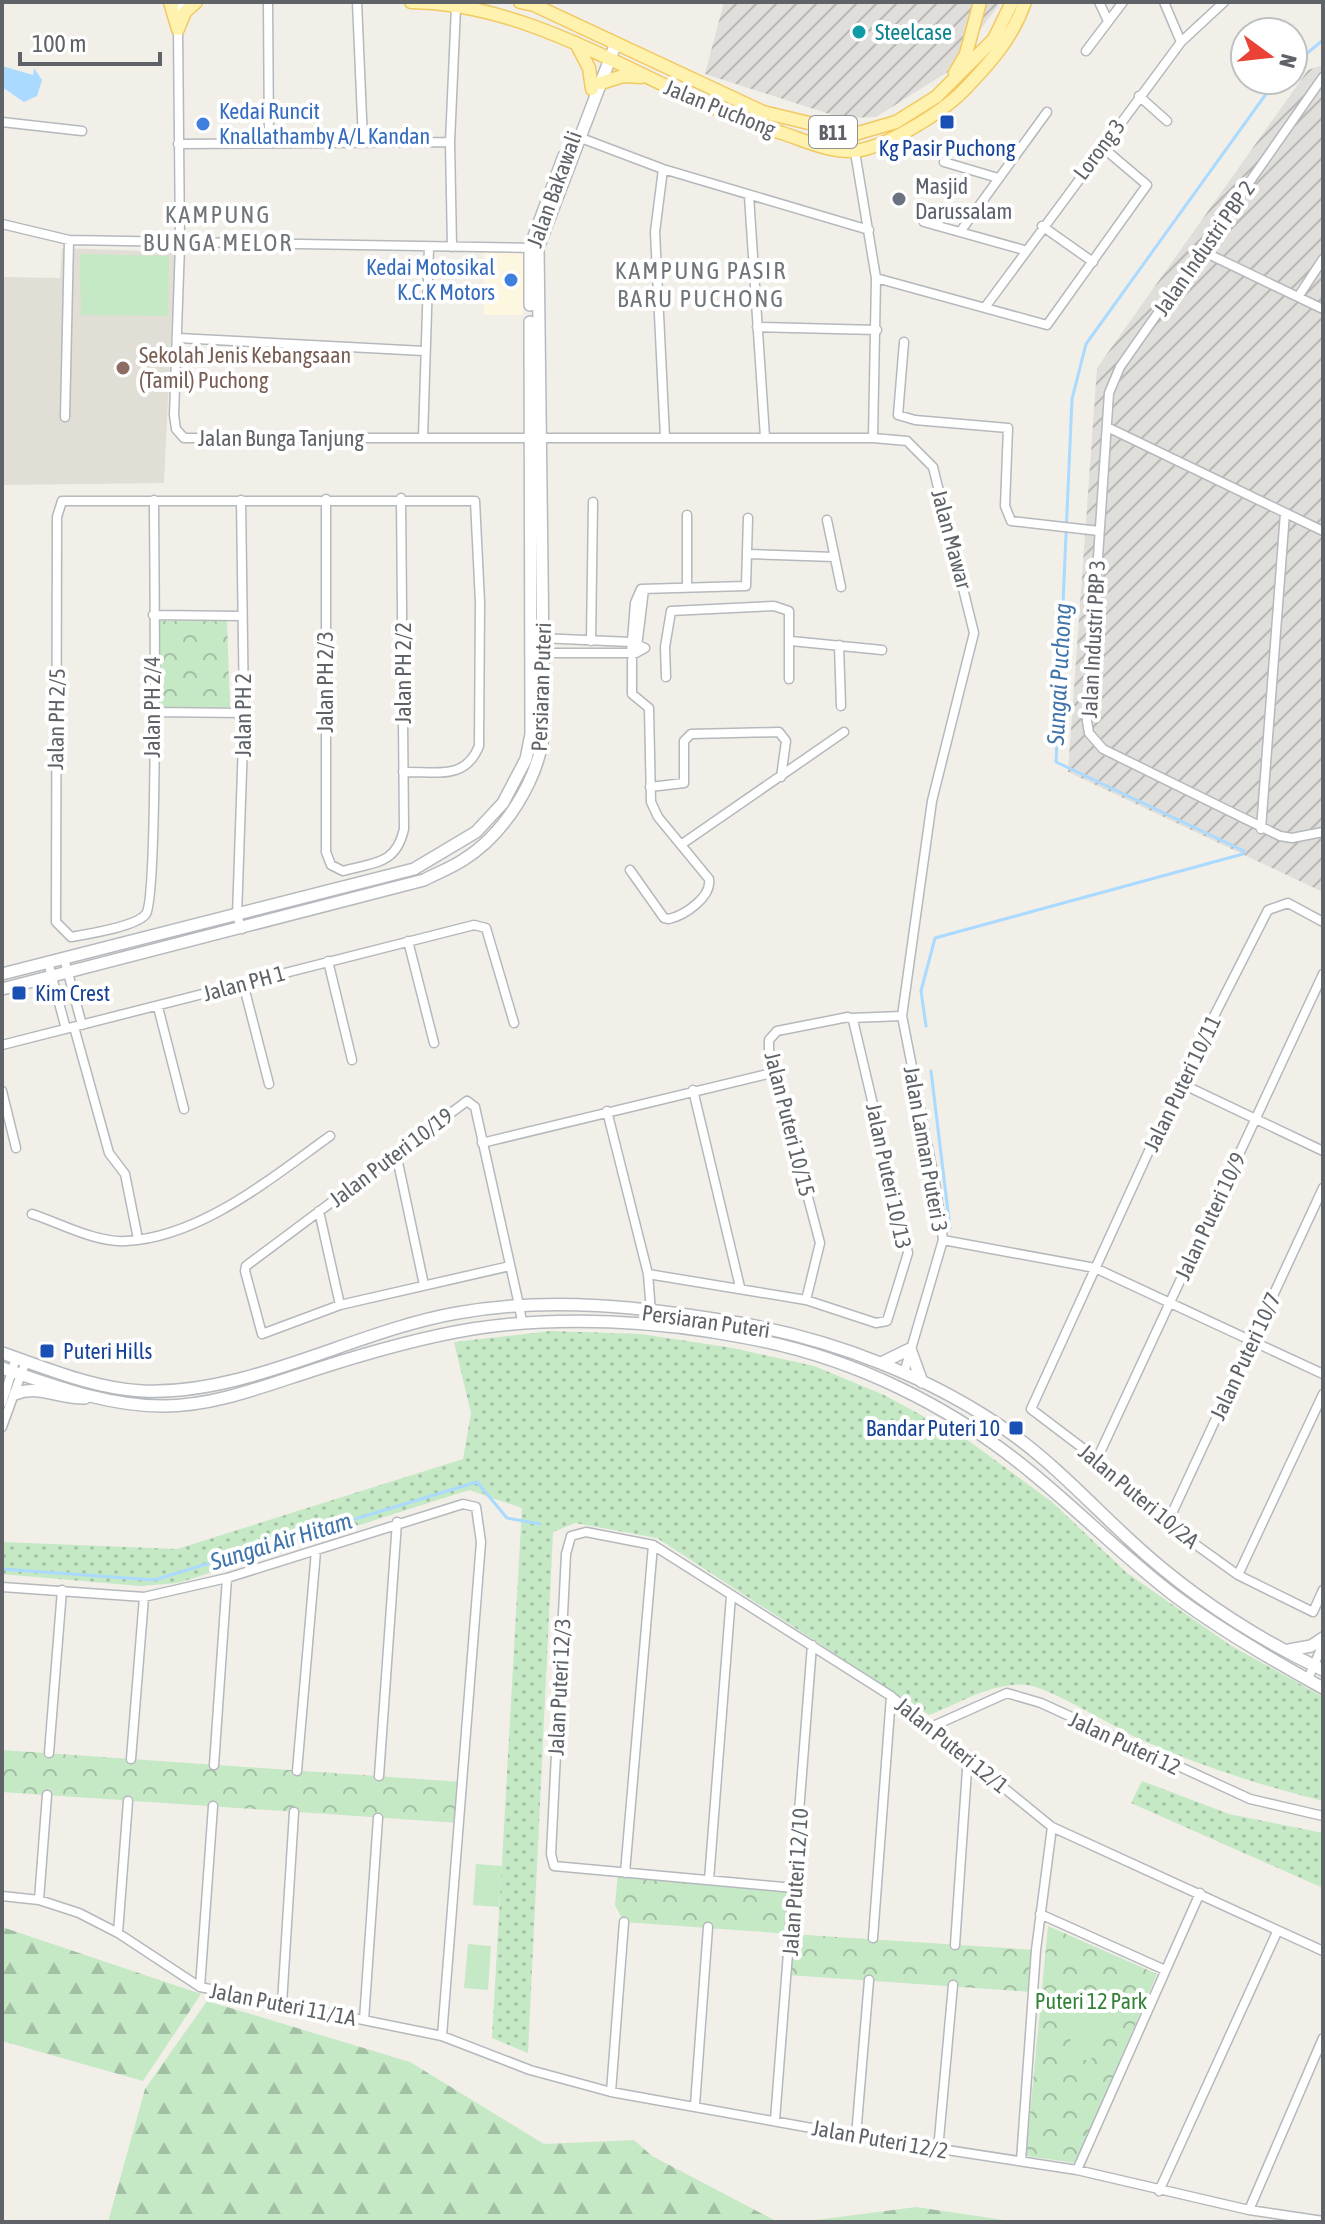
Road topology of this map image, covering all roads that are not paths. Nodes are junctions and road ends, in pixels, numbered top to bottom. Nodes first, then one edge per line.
1 (170, 2) edge
2 (182, 2) edge
3 (196, 2) edge
4 (268, 2) edge
5 (357, 2) edge
6 (411, 2) edge
7 (520, 2) edge
8 (981, 2) edge
9 (1012, 2) edge
10 (1025, 2) edge
11 (1099, 2) edge
12 (1123, 2) edge
13 (1164, 2) edge
14 (1224, 2) edge
15 (456, 7) junction
16 (1108, 21) junction
17 (178, 29) junction
18 (614, 42) junction
19 (1181, 42) junction
20 (576, 43) junction
21 (1086, 51) dead end
22 (607, 58) junction
23 (1323, 77) edge
24 (648, 78) junction
25 (597, 86) junction
26 (1139, 96) junction
27 (936, 97) junction
28 (1047, 112) dead end
29 (1167, 121) dead end
30 (2, 122) edge
31 (82, 131) dead end
32 (576, 137) junction
33 (363, 141) junction
34 (450, 142) junction
35 (269, 143) junction
36 (178, 144) junction
37 (1101, 146) junction
38 (855, 152) junction
39 (944, 162) dead end
40 (663, 169) junction
41 (998, 178) junction
42 (749, 196) junction
43 (924, 222) dead end
44 (2, 224) edge
45 (1042, 226) junction
46 (869, 230) junction
47 (960, 232) junction
48 (69, 240) junction
49 (180, 245) junction
50 (429, 247) junction
51 (452, 247) junction
52 (534, 248) junction
53 (1024, 250) junction
54 (1202, 251) junction
55 (1323, 259) edge
56 (1093, 262) junction
57 (876, 278) junction
58 (1298, 297) junction
59 (986, 306) junction
60 (1323, 309) edge
61 (757, 327) junction
62 (877, 330) junction
63 (178, 338) junction
64 (904, 342) dead end
65 (424, 351) junction
66 (65, 417) dead end
67 (1107, 427) junction
68 (665, 437) junction
69 (765, 437) junction
70 (423, 438) junction
71 (535, 438) junction
72 (873, 438) junction
73 (401, 498) junction
74 (326, 499) junction
75 (154, 500) junction
76 (241, 500) junction
77 (593, 502) dead end
78 (1285, 513) junction
79 (687, 515) dead end
80 (748, 518) dead end
81 (827, 520) dead end
82 (1099, 531) junction
83 (1323, 531) edge
84 (747, 554) junction
85 (834, 557) junction
86 (687, 586) junction
87 (841, 587) dead end
88 (153, 615) junction
89 (242, 616) junction
90 (531, 638) junction
91 (545, 638) junction
92 (591, 639) junction
93 (791, 641) junction
94 (839, 645) junction
95 (665, 647) junction
96 (635, 650) junction
97 (882, 650) dead end
98 (591, 651) junction
99 (531, 653) junction
100 (545, 653) junction
101 (666, 677) dead end
102 (789, 679) dead end
103 (841, 706) dead end
104 (152, 712) junction
105 (244, 713) junction
106 (844, 732) dead end
107 (403, 772) junction
108 (781, 777) junction
109 (650, 787) junction
110 (1261, 829) junction
111 (1323, 832) edge
112 (682, 844) junction
113 (400, 847) joint
114 (630, 870) dead end
115 (145, 914) joint
116 (237, 916) junction
117 (1323, 922) edge
118 (242, 929) junction
119 (408, 941) junction
120 (64, 958) junction
121 (328, 961) junction
122 (48, 962) junction
123 (69, 973) junction
124 (2, 974) edge
125 (1323, 974) edge
126 (53, 977) junction
127 (243, 983) junction
128 (2, 989) edge
129 (158, 1007) junction
130 (902, 1016) junction
131 (853, 1021) junction
132 (514, 1023) dead end
133 (74, 1027) junction
134 (434, 1043) dead end
135 (2, 1045) edge
136 (352, 1060) dead end
137 (776, 1072) junction
138 (1180, 1083) junction
139 (269, 1084) dead end
140 (693, 1090) junction
141 (2, 1091) edge
142 (184, 1109) dead end
143 (607, 1111) junction
144 (1255, 1119) junction
145 (330, 1136) dead end
146 (482, 1143) junction
147 (16, 1148) dead end
148 (1323, 1151) edge
149 (396, 1153) junction
150 (1323, 1188) edge
151 (319, 1211) junction
152 (32, 1214) dead end
153 (138, 1239) junction
154 (943, 1240) junction
155 (510, 1266) junction
156 (1095, 1268) junction
157 (648, 1274) junction
158 (424, 1285) junction
159 (740, 1287) junction
160 (806, 1300) junction
161 (1169, 1303) junction
162 (340, 1305) junction
163 (519, 1305) junction
164 (651, 1312) junction
165 (522, 1322) junction
166 (1252, 1341) junction
167 (910, 1349) junction
168 (2, 1353) edge
169 (21, 1359) junction
170 (881, 1363) junction
171 (12, 1371) edge
172 (904, 1373) junction
173 (1323, 1374) edge
174 (880, 1378) junction
175 (923, 1383) junction
176 (15, 1394) junction
177 (1323, 1394) edge
178 (93, 1398) junction
179 (2, 1403) edge
180 (927, 1403) junction
181 (1031, 1409) joint
182 (2, 1427) edge
183 (1097, 1459) junction
184 (397, 1522) junction
185 (1167, 1524) junction
186 (586, 1532) joint
187 (653, 1545) junction
188 (316, 1551) junction
189 (1238, 1575) junction
190 (227, 1578) junction
191 (2, 1587) edge
192 (62, 1590) junction
193 (1323, 1590) edge
194 (731, 1596) junction
195 (144, 1597) junction
196 (1323, 1641) edge
197 (812, 1645) junction
198 (1289, 1650) junction
199 (1318, 1667) edge
200 (1308, 1679) junction
201 (1323, 1688) edge
202 (891, 1696) junction
203 (931, 1727) junction
204 (49, 1753) dead end
205 (968, 1755) junction
206 (131, 1759) dead end
207 (214, 1765) dead end
208 (297, 1771) dead end
209 (379, 1776) dead end
210 (47, 1795) dead end
211 (128, 1801) dead end
212 (213, 1806) dead end
213 (294, 1812) dead end
214 (1323, 1816) edge
215 (378, 1818) dead end
216 (1052, 1827) junction
217 (625, 1873) junction
218 (709, 1880) junction
219 (794, 1888) junction
220 (1200, 1893) junction
221 (2, 1896) edge
222 (39, 1900) junction
223 (1040, 1914) junction
224 (624, 1922) dead end
225 (708, 1927) dead end
226 (1277, 1932) junction
227 (118, 1933) junction
228 (873, 1938) dead end
229 (955, 1945) dead end
230 (1323, 1951) edge
231 (1165, 1970) junction
232 (869, 1980) dead end
233 (953, 1985) dead end
234 (200, 1987) junction
235 (282, 2004) junction
236 (364, 2020) junction
237 (442, 2036) junction
238 (1323, 2038) edge
239 (611, 2092) junction
240 (695, 2105) junction
241 (775, 2120) junction
242 (856, 2136) junction
243 (938, 2150) junction
244 (1021, 2161) junction
245 (1077, 2170) junction
246 (1159, 2191) junction
247 (1249, 2210) junction
248 (1323, 2221) edge

1 - 17 main road
2 - 17 street, Jalan Bunga Tanjung
3 - 17 main road
4 - 35 street
5 - 33 street
6 - 15 main road, Jalan Puchong / B11
7 - 18 main road, Jalan Puchong / B11
8 - 27 main road
9 - 27 main road, Jalan Puchong / B11
10 - 38 main road, B11
11 - 16 street
12 - 16 street
13 - 19 street
14 - 19 street, Lorong 3
15 - 20 main road, Jalan Puchong / B11
15 - 34 street
16 - 21 street
17 - 36 street, Jalan Bunga Tanjung
18 - 22 main road, Jalan Bakawali
18 - 27 main road, Jalan Puchong / B11
19 - 26 street, Lorong 3
20 - 22 main road, Jalan Puchong / B11
20 - 25 main road
22 - 24 main road, Jalan Puchong / B11
22 - 25 main road, Jalan Bakawali
23 - 54 street, Jalan Industri PBP 2
24 - 25 main road
24 - 38 main road, Jalan Puchong / B11
25 - 32 main road, Jalan Bakawali
26 - 29 street
26 - 37 street, Lorong 3
28 - 41 street
30 - 31 street
32 - 40 street
32 - 52 main road, Jalan Bakawali
33 - 34 street
33 - 35 street
34 - 51 street
35 - 36 street
36 - 49 street, Jalan Bunga Tanjung
37 - 45 street, Lorong 3
37 - 56 street
38 - 46 street
39 - 41 street
40 - 42 street
40 - 68 street
41 - 47 street
42 - 46 street
42 - 61 street
43 - 47 street
44 - 48 street
45 - 53 street, Lorong 3
45 - 56 street
46 - 57 street
47 - 53 street
48 - 49 street
48 - 66 street
49 - 50 street
49 - 63 street, Jalan Bunga Tanjung
50 - 51 street
50 - 65 street
51 - 52 street
52 - 71 main road, Jalan Bakawali
53 - 59 street, Lorong 3
54 - 58 street
54 - 67 street, Jalan Industri PBP 2
55 - 58 street
56 - 59 street
57 - 59 street
57 - 62 street
58 - 60 street
61 - 62 street
61 - 69 street
62 - 72 street
63 - 65 street
63 - 70 street, Jalan Bunga Tanjung
64 - 82 street
65 - 70 street
67 - 78 street
67 - 82 street, Jalan Industri PBP 3
68 - 69 street, Jalan Mawar
68 - 71 street, Jalan Mawar
69 - 72 street, Jalan Mawar
70 - 71 street, Jalan Bunga Tanjung
71 - 90 main road, Persiaran Puteri
71 - 91 main road, Persiaran Puteri
72 - 130 street, Jalan Mawar
73 - 74 street
73 - 107 street, Jalan PH 2/2
73 - 107 street
74 - 76 street
74 - 113 street, Jalan PH 2/3
75 - 76 street
75 - 88 street, Jalan PH 2/4
75 - 115 street, Jalan PH 2/5
76 - 89 street, Jalan PH 2
77 - 92 street
78 - 83 street
78 - 110 street
79 - 86 street
80 - 84 street
81 - 85 street
82 - 110 street, Jalan Industri PBP 3
84 - 85 street
84 - 86 street
85 - 87 street
86 - 96 street
88 - 89 street
88 - 104 street, Jalan PH 2/4
89 - 105 street, Jalan PH 2
90 - 91 street
90 - 99 main road, Persiaran Puteri
91 - 92 street
91 - 100 main road, Persiaran Puteri
92 - 96 street
92 - 98 street
93 - 94 street
93 - 95 street
93 - 102 street
94 - 97 street
94 - 103 street
95 - 96 street
95 - 101 street
96 - 98 street
96 - 109 street
98 - 100 street
99 - 100 street
99 - 116 main road, Persiaran Puteri
100 - 118 main road, Persiaran Puteri
104 - 105 street
104 - 115 street, Jalan PH 2/4
105 - 116 street, Jalan PH 2
106 - 108 street
107 - 113 street, Jalan PH 2/2
108 - 109 street
108 - 112 street
109 - 112 street
110 - 111 street, Jalan Industri PBP 3
112 - 114 street
116 - 118 street, Jalan PH 2
116 - 120 main road, Persiaran Puteri
117 - 138 street, Jalan Puteri 10/11
118 - 123 main road, Persiaran Puteri
119 - 121 street, Jalan PH 1
119 - 132 street, Jalan PH 1
119 - 134 street
120 - 122 main road, Persiaran Puteri
120 - 123 street
121 - 127 street, Jalan PH 1
121 - 136 street
122 - 124 main road, Persiaran Puteri
122 - 126 street
123 - 126 main road, Persiaran Puteri
123 - 133 street
125 - 144 street, Jalan Puteri 10/9
126 - 128 main road, Persiaran Puteri
126 - 133 street
127 - 129 street, Jalan PH 1
127 - 139 street
129 - 133 street, Jalan PH 1
129 - 142 street
130 - 131 street
130 - 154 street, Jalan Laman Puteri 3
131 - 137 street, Jalan Puteri 10/15
131 - 160 street, Jalan Puteri 10/13
133 - 135 street, Jalan PH 1
133 - 153 street
137 - 140 street
137 - 160 street, Jalan Puteri 10/15
138 - 144 street
138 - 156 street, Jalan Puteri 10/11
140 - 143 street
140 - 159 street
141 - 147 street
143 - 146 street
143 - 157 street
144 - 148 street
144 - 161 street, Jalan Puteri 10/9
145 - 153 street
146 - 149 street, Jalan Puteri 10/19
146 - 155 street, Jalan Puteri 10/19
149 - 151 street, Jalan Puteri 10/19
149 - 158 street
150 - 166 street, Jalan Puteri 10/7
151 - 162 street
151 - 162 street, Jalan Puteri 10/19
152 - 153 street
154 - 156 street
154 - 167 street, Jalan Laman Puteri 3
155 - 158 street
155 - 163 street, Jalan Puteri 10/19
156 - 161 street
156 - 181 street, Jalan Puteri 10/11
157 - 159 street, Jalan Puteri 10/13
157 - 164 street
158 - 162 street
159 - 160 street, Jalan Puteri 10/13
161 - 166 street
161 - 183 street, Jalan Puteri 10/9
163 - 164 main road, Persiaran Puteri
163 - 165 street, Jalan Puteri 10/19
163 - 169 main road, Persiaran Puteri
164 - 170 main road, Persiaran Puteri
165 - 174 main road, Persiaran Puteri
165 - 178 main road, Persiaran Puteri
166 - 173 street
166 - 185 street, Jalan Puteri 10/7
167 - 170 main road
167 - 172 street, Jalan Laman Puteri 3
167 - 175 main road
168 - 169 main road, Persiaran Puteri
169 - 171 street
170 - 172 main road, Persiaran Puteri
171 - 176 street
171 - 178 main road, Persiaran Puteri
171 - 179 street
172 - 174 main road
172 - 175 main road, Persiaran Puteri
172 - 180 main road
174 - 180 main road, Persiaran Puteri
175 - 198 main road, Persiaran Puteri
176 - 178 main road
176 - 182 street
177 - 189 street
180 - 200 main road, Persiaran Puteri
181 - 183 street, Jalan Puteri 10/2A
183 - 185 street, Jalan Puteri 10/2A
184 - 188 street
184 - 209 street
184 - 237 street
185 - 189 street, Jalan Puteri 10/2A
186 - 187 street, Jalan Puteri 12/1
186 - 217 street, Jalan Puteri 12/3
187 - 194 street, Jalan Puteri 12/1
187 - 217 street
188 - 190 street
188 - 208 street
189 - 193 street, Jalan Puteri 10/2A
190 - 195 street
190 - 207 street
191 - 192 street
192 - 195 street
192 - 204 street
194 - 197 street, Jalan Puteri 12/1
194 - 218 street
195 - 206 street
196 - 198 main road
196 - 199 street
197 - 202 street, Jalan Puteri 12/1
197 - 219 street, Jalan Puteri 12/10
198 - 199 main road, Persiaran Puteri
199 - 200 street
200 - 201 main road, Persiaran Puteri
202 - 203 street, Jalan Puteri 12/1
202 - 228 street
203 - 205 street, Jalan Puteri 12/1
203 - 214 street, Jalan Puteri 12
205 - 216 street, Jalan Puteri 12/1
205 - 229 street
210 - 222 street
211 - 227 street
212 - 234 street
213 - 235 street
215 - 236 street
216 - 220 street, Jalan Puteri 12/1
216 - 223 street
217 - 218 street
218 - 219 street
219 - 241 street, Jalan Puteri 12/10
220 - 226 street, Jalan Puteri 12/1
220 - 231 street
221 - 222 street, Jalan Puteri 11/1A
222 - 227 street, Jalan Puteri 11/1A
223 - 231 street
223 - 244 street
224 - 239 street
225 - 240 street
226 - 230 street, Jalan Puteri 12/1
226 - 246 street
227 - 234 street, Jalan Puteri 11/1A
231 - 245 street
232 - 242 street
233 - 243 street
234 - 235 street, Jalan Puteri 11/1A
235 - 236 street, Jalan Puteri 11/1A
236 - 237 street, Jalan Puteri 11/1A
237 - 239 street, Jalan Puteri 12/2
238 - 247 street
239 - 240 street, Jalan Puteri 12/2
240 - 241 street, Jalan Puteri 12/2
241 - 242 street, Jalan Puteri 12/2
242 - 243 street, Jalan Puteri 12/2
243 - 244 street, Jalan Puteri 12/2
244 - 245 street, Jalan Puteri 12/2
245 - 246 street, Jalan Puteri 12/2
246 - 247 street, Jalan Puteri 12/2
247 - 248 street, Jalan Puteri 12/2

